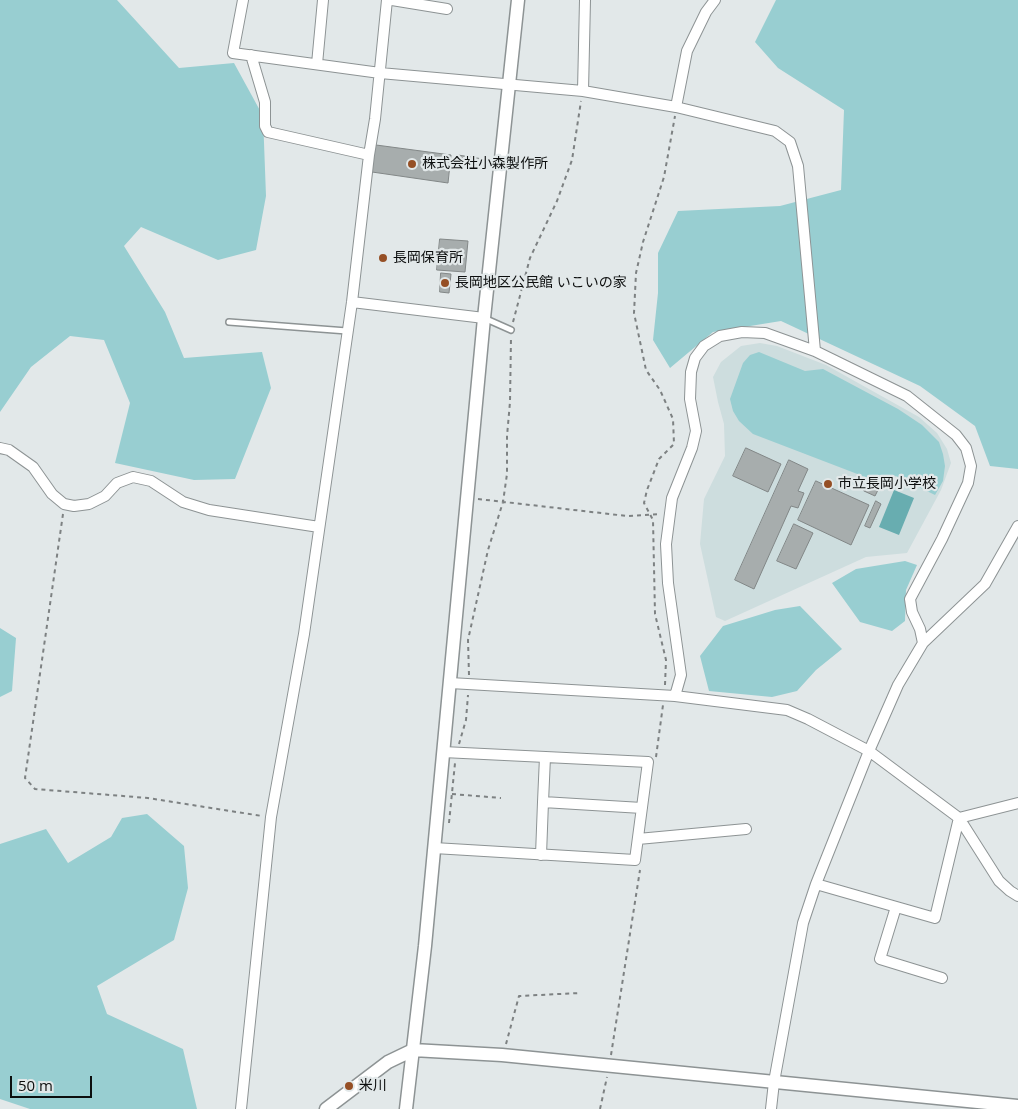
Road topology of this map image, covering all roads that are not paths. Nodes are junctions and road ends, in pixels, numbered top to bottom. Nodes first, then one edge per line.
1 (243, 0) edge
2 (323, 0) edge
3 (387, 0) edge
4 (392, 0) edge
5 (518, 0) edge
6 (585, 0) edge
7 (715, 0) edge
8 (447, 9) dead end
9 (251, 55) junction
10 (316, 64) junction
11 (380, 73) junction
12 (508, 84) junction
13 (582, 91) junction
14 (676, 107) junction
15 (369, 155) junction
16 (352, 302) junction
17 (484, 318) junction
18 (229, 322) dead end
19 (511, 330) road end
20 (347, 331) junction
21 (815, 351) junction
22 (0, 448) edge
23 (1018, 526) edge
24 (319, 528) junction
25 (923, 643) junction
26 (450, 683) junction
27 (670, 696) junction
28 (869, 751) junction
29 (443, 752) junction
30 (545, 757) junction
31 (543, 802) junction
32 (1018, 803) edge
33 (642, 808) junction
34 (959, 818) junction
35 (746, 830) dead end
36 (638, 839) junction
37 (434, 848) junction
38 (541, 855) junction
39 (816, 884) junction
40 (1018, 896) edge
41 (896, 907) junction
42 (942, 978) dead end
43 (413, 1050) junction
44 (774, 1082) junction
45 (1018, 1106) edge
46 (241, 1109) edge
47 (326, 1109) edge
48 (406, 1109) edge
49 (771, 1109) edge

1 - 9 street
2 - 10 street
3 - 11 street
4 - 8 street
5 - 12 street
6 - 13 street
7 - 14 street
9 - 10 street
9 - 15 street
10 - 11 street
11 - 12 street
11 - 15 street
12 - 13 street
12 - 17 street
13 - 14 street
14 - 21 street
15 - 16 street
16 - 17 street
16 - 20 street
17 - 19 lane
17 - 26 street
18 - 20 lane
20 - 24 street
21 - 25 street
21 - 27 street
22 - 24 street
23 - 25 street
24 - 46 street
25 - 28 street
26 - 27 street
26 - 29 street
27 - 28 street
28 - 34 street
28 - 39 street
29 - 30 street
29 - 37 street
30 - 31 street
30 - 33 street
31 - 33 street
31 - 38 street
32 - 34 street
33 - 36 street
34 - 40 street
34 - 41 street
35 - 36 street
36 - 38 street
37 - 38 street
37 - 43 street
39 - 41 street
39 - 44 street
41 - 42 street
43 - 44 street
43 - 47 street
43 - 48 street
44 - 45 street
44 - 49 street

